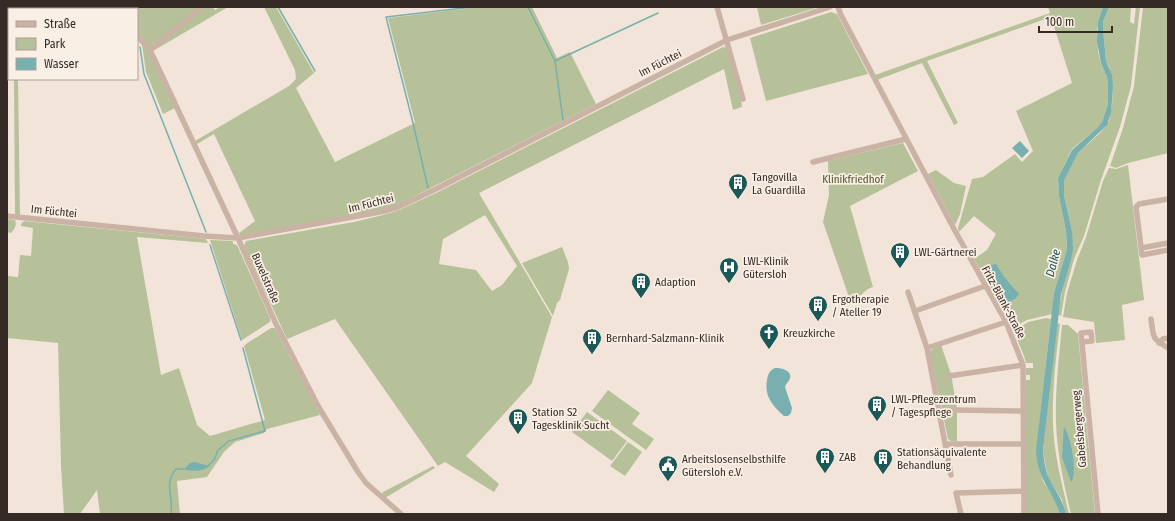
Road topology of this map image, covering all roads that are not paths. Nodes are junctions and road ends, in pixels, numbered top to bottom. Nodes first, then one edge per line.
1 (202, 7) edge
2 (717, 7) edge
3 (830, 7) edge
4 (838, 7) edge
5 (138, 37) edge
6 (727, 40) junction
7 (150, 50) junction
8 (743, 99) dead end
9 (906, 139) junction
10 (813, 162) dead end
11 (1168, 199) edge
12 (7, 216) edge
13 (238, 238) junction
14 (1168, 243) edge
15 (1141, 248) junction
16 (1168, 250) edge
17 (985, 286) junction
18 (908, 292) dead end
19 (915, 311) junction
20 (1151, 319) dead end
21 (1006, 322) junction
22 (1168, 338) edge
23 (1082, 342) dead end
24 (1159, 343) junction
25 (926, 348) junction
26 (1168, 348) edge
27 (1023, 365) junction
28 (949, 376) dead end
29 (954, 410) dead end
30 (1023, 411) junction
31 (946, 444) junction
32 (1024, 444) junction
33 (951, 475) dead end
34 (1024, 491) junction
35 (401, 514) edge
36 (961, 514) edge
37 (1024, 514) edge
38 (1098, 514) edge

1 - 7 street
2 - 6 street
3 - 6 street, Im Füchtei
4 - 9 street, Fritz-Blank-Straße
5 - 7 street, Buxelstraße
6 - 8 street
6 - 13 street, Im Füchtei
7 - 13 street, Buxelstraße
9 - 10 street
9 - 17 street, Fritz-Blank-Straße
11 - 15 street
12 - 13 street, Im Füchtei
13 - 35 street, Buxelstraße
14 - 15 street
15 - 16 street
17 - 19 street
17 - 21 street, Fritz-Blank-Straße
18 - 19 street
19 - 25 street
20 - 24 street
21 - 25 street
21 - 27 street, Fritz-Blank-Straße
22 - 24 street
23 - 38 street, Gabelsbergerweg
24 - 26 street
25 - 31 street
27 - 28 street
27 - 30 street, Fritz-Blank-Straße
29 - 30 street
30 - 32 street, Fritz-Blank-Straße
31 - 32 street
31 - 33 street
32 - 34 street, Fritz-Blank-Straße
34 - 36 street
34 - 37 street, Fritz-Blank-Straße

